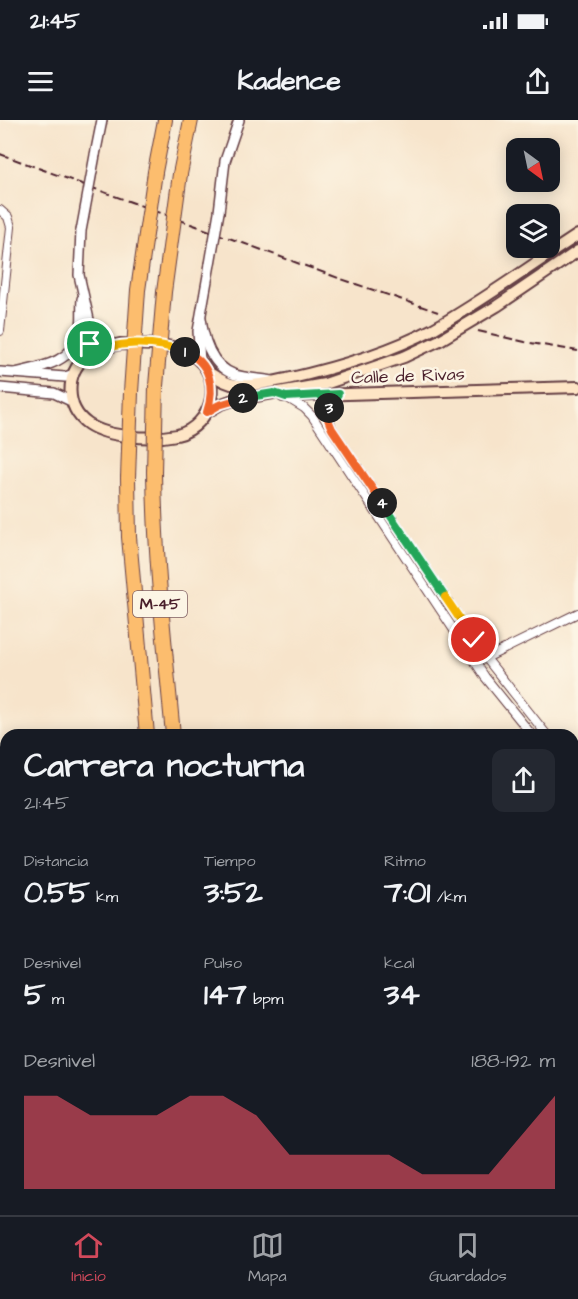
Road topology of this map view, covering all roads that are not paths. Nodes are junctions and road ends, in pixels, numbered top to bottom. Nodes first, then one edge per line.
1 (102, 120) edge
2 (165, 120) edge
3 (191, 120) edge
4 (239, 120) edge
5 (0, 210) edge
6 (578, 235) edge
7 (578, 251) edge
8 (82, 297) junction
9 (201, 318) junction
10 (0, 331) edge
11 (87, 356) junction
12 (200, 362) junction
13 (0, 372) edge
14 (208, 372) junction
15 (15, 373) junction
16 (74, 374) junction
17 (276, 381) junction
18 (578, 387) edge
19 (0, 388) edge
20 (274, 393) junction
21 (338, 394) junction
22 (286, 397) junction
23 (72, 402) junction
24 (207, 412) junction
25 (578, 613) edge
26 (486, 658) junction
27 (476, 663) junction
28 (171, 709) junction
29 (146, 729) edge
30 (173, 729) edge
31 (180, 729) edge
32 (527, 729) edge
33 (542, 729) edge

1 - 8 street, bridge
2 - 29 highway, M-45, bridge
3 - 28 highway, M-45, bridge
4 - 9 street, bridge
5 - 10 street
6 - 17 main road
7 - 20 main road
8 - 11 street
8 - 15 street
9 - 12 street
9 - 17 street
11 - 12 main road
11 - 16 main road
12 - 14 main road
13 - 15 street
14 - 17 main road
14 - 24 main road
15 - 16 street
16 - 23 main road
18 - 21 main road, Calle de Rivas
19 - 23 street
20 - 22 main road, Calle de Rivas
20 - 24 main road, Calle de Rivas
21 - 22 main road, Calle de Rivas
21 - 26 street
22 - 27 street
23 - 24 main road
25 - 26 street
26 - 27 street
26 - 33 street
27 - 32 street
28 - 30 highway, M-45
28 - 31 highway

